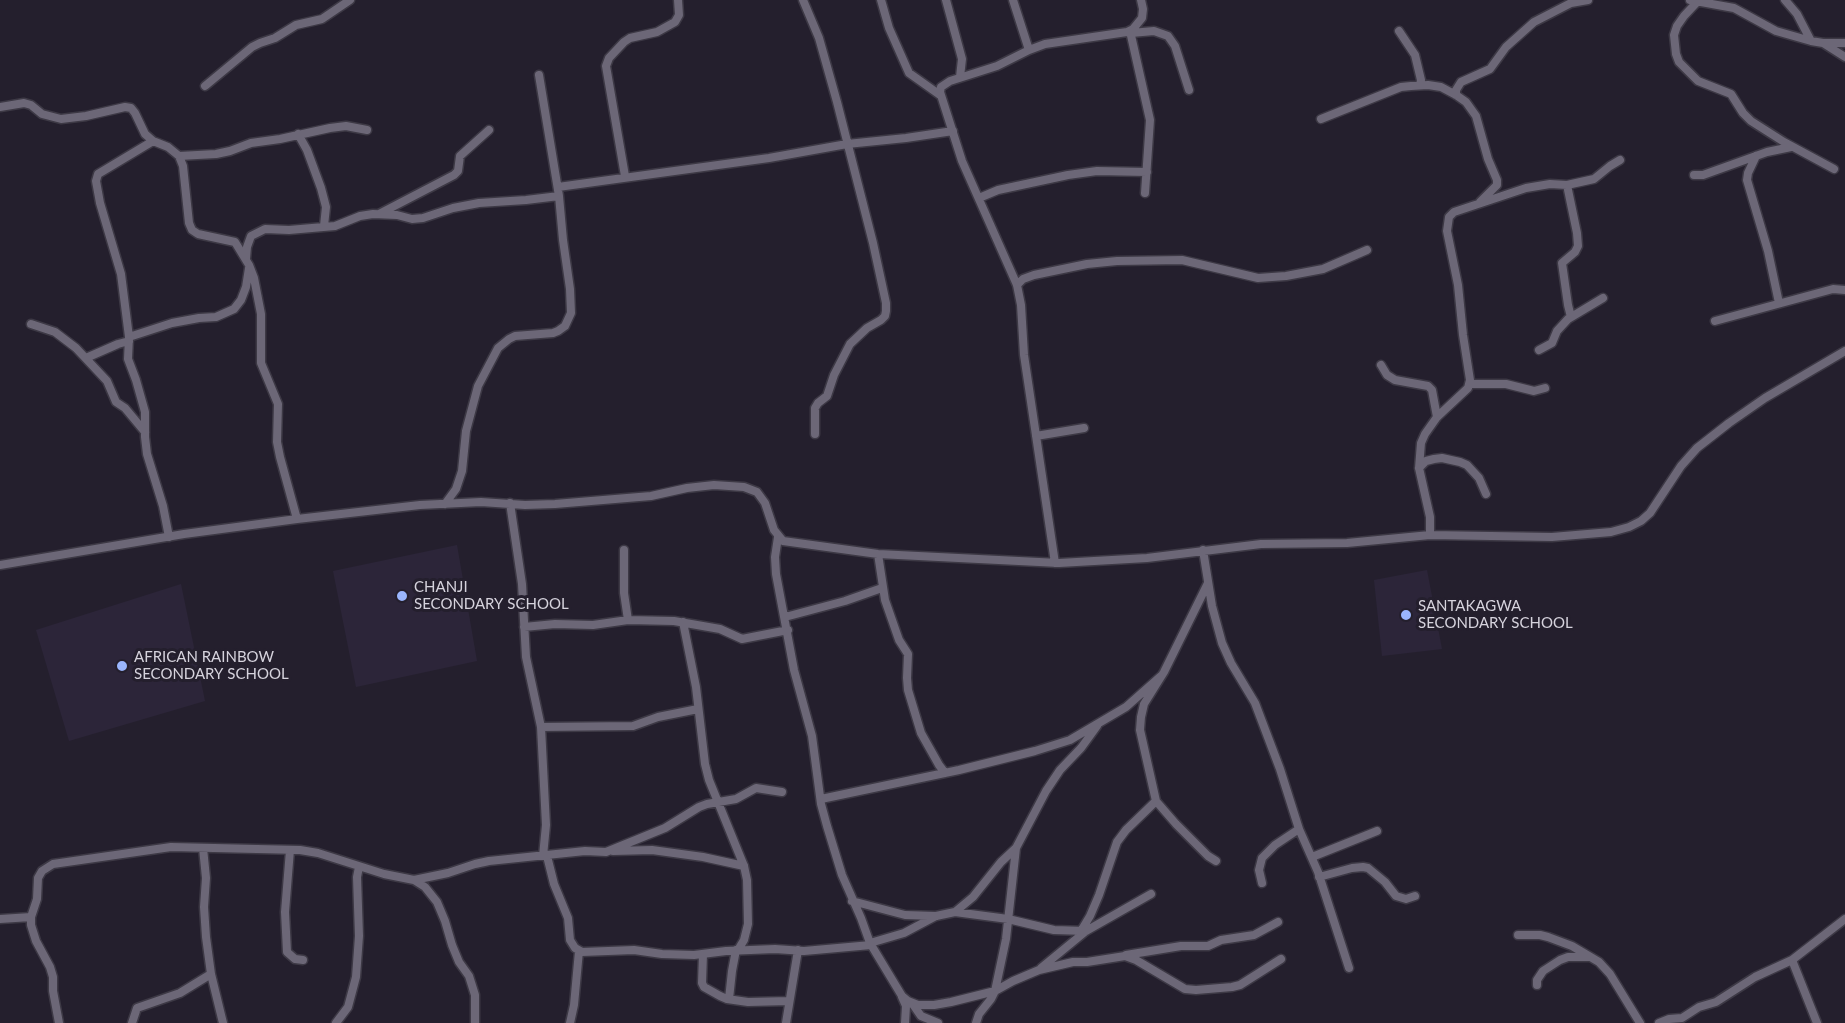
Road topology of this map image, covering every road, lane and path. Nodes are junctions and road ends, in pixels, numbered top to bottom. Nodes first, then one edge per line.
1 (350, 0) edge
2 (678, 0) edge
3 (803, 0) edge
4 (881, 0) edge
5 (946, 0) edge
6 (1013, 0) edge
7 (1141, 0) edge
8 (1588, 0) edge
9 (1695, 0) edge
10 (1785, 0) edge
11 (1576, 1) edge
12 (1399, 31) dead end
13 (1131, 32) junction
14 (1811, 41) junction
15 (1823, 43) junction
16 (1845, 43) edge
17 (1029, 50) junction
18 (1845, 57) edge
19 (539, 75) dead end
20 (960, 77) junction
21 (1420, 85) junction
22 (205, 86) dead end
23 (1190, 90) dead end
24 (940, 95) junction
25 (1456, 95) junction
26 (0, 107) edge
27 (1321, 119) dead end
28 (367, 130) dead end
29 (489, 130) dead end
30 (953, 131) junction
31 (298, 134) junction
32 (153, 141) junction
33 (847, 144) junction
34 (1792, 147) junction
35 (179, 156) junction
36 (1756, 156) junction
37 (1620, 160) dead end
38 (1834, 169) dead end
39 (1148, 172) junction
40 (1694, 175) dead end
41 (625, 176) junction
42 (1567, 185) junction
43 (559, 191) junction
44 (1145, 193) dead end
45 (980, 198) junction
46 (1478, 204) junction
47 (379, 214) junction
48 (324, 226) junction
49 (1367, 250) dead end
50 (248, 262) junction
51 (1017, 285) junction
52 (1845, 290) edge
53 (1603, 298) dead end
54 (1779, 303) junction
55 (1571, 317) junction
56 (1715, 321) dead end
57 (31, 324) dead end
58 (129, 339) junction
59 (1539, 350) dead end
60 (1845, 351) edge
61 (86, 358) junction
62 (1381, 365) dead end
63 (1469, 384) junction
64 (1545, 388) dead end
65 (1437, 417) junction
66 (1084, 428) dead end
67 (145, 432) junction
68 (815, 434) dead end
69 (1036, 436) junction
70 (1419, 468) junction
71 (1486, 494) dead end
72 (510, 503) junction
73 (445, 504) junction
74 (297, 519) junction
75 (1430, 535) junction
76 (170, 537) junction
77 (778, 537) junction
78 (624, 550) dead end
79 (1203, 550) junction
80 (878, 554) junction
81 (1055, 563) junction
82 (0, 565) edge
83 (1208, 583) junction
84 (882, 588) junction
85 (785, 617) junction
86 (628, 620) junction
87 (683, 622) junction
88 (524, 627) junction
89 (788, 630) junction
90 (1161, 676) junction
91 (698, 709) junction
92 (1098, 725) junction
93 (542, 728) junction
94 (945, 773) junction
95 (782, 792) dead end
96 (821, 799) junction
97 (1156, 801) junction
98 (718, 802) junction
99 (1299, 829) junction
100 (1377, 831) dead end
101 (203, 848) junction
102 (1016, 848) junction
103 (290, 850) junction
104 (606, 852) junction
105 (545, 856) junction
106 (1312, 857) junction
107 (1216, 861) dead end
108 (744, 866) junction
109 (359, 867) junction
110 (1319, 877) junction
111 (414, 880) junction
112 (1262, 883) dead end
113 (1151, 894) dead end
114 (1415, 896) dead end
115 (852, 901) junction
116 (955, 912) junction
117 (31, 916) junction
118 (936, 916) junction
119 (0, 919) edge
120 (1008, 919) junction
121 (1845, 919) edge
122 (1278, 922) dead end
123 (1083, 931) junction
124 (1518, 935) dead end
125 (870, 944) junction
126 (737, 950) junction
127 (798, 950) junction
128 (579, 951) junction
129 (703, 954) junction
130 (1125, 956) junction
131 (1590, 957) junction
132 (1281, 958) dead end
133 (303, 960) dead end
134 (1792, 960) junction
135 (1348, 968) dead end
136 (1039, 970) junction
137 (211, 974) junction
138 (1537, 985) dead end
139 (995, 991) junction
140 (902, 996) junction
141 (729, 999) junction
142 (789, 1001) junction
143 (911, 1002) junction
144 (59, 1023) edge
145 (132, 1023) edge
146 (224, 1023) edge
147 (336, 1023) edge
148 (475, 1023) edge
149 (570, 1023) edge
150 (786, 1023) edge
151 (905, 1023) edge
152 (938, 1023) edge
153 (976, 1023) edge
154 (1640, 1023) edge
155 (1659, 1023) edge
156 (1817, 1023) edge

1 - 22 street
2 - 41 street
3 - 33 street
4 - 24 street
5 - 20 street
6 - 17 street
7 - 13 street
8 - 11 street
9 - 14 street
9 - 34 street
10 - 14 street
11 - 25 street
12 - 21 street
13 - 17 street
13 - 23 street
13 - 39 street
14 - 15 street
15 - 16 street
15 - 18 street
17 - 20 street
19 - 43 street
20 - 24 street
21 - 25 street
21 - 27 street
24 - 30 street
25 - 46 street
26 - 32 street
28 - 31 street
29 - 47 street
30 - 33 street
30 - 45 street
31 - 35 street
31 - 48 street
32 - 35 street
32 - 58 street
33 - 41 street
33 - 68 street
34 - 36 street
34 - 38 street
35 - 50 street
36 - 40 street
36 - 54 street
37 - 42 street
39 - 44 street
39 - 45 street
41 - 43 street
42 - 46 street
42 - 55 street
43 - 47 street
43 - 73 street
45 - 51 street
46 - 63 street
47 - 48 street
48 - 50 street
49 - 51 street
50 - 58 street
50 - 74 street
51 - 69 street
52 - 54 street
53 - 55 street
54 - 56 street
55 - 59 street
57 - 61 street
58 - 61 street
58 - 67 street
60 - 75 street
61 - 67 street
62 - 65 street
63 - 64 street
63 - 65 street
65 - 70 street
66 - 69 street
67 - 76 street
69 - 81 street
70 - 71 street
70 - 75 street
72 - 73 street
72 - 77 street
72 - 88 street
73 - 74 street
74 - 76 street
75 - 79 street
76 - 82 street
77 - 80 street
77 - 85 street
78 - 86 street
79 - 81 street
79 - 83 street
80 - 81 street
80 - 84 street
83 - 90 street
83 - 99 street
84 - 85 street
84 - 94 street
85 - 89 street
86 - 87 street
86 - 88 street
87 - 89 street
87 - 91 street
88 - 93 street
89 - 96 street
90 - 92 street
90 - 97 street
91 - 93 street
91 - 98 street
92 - 94 street
92 - 102 street
93 - 105 street
94 - 96 street
95 - 98 street
96 - 115 street
97 - 107 street
97 - 123 street
98 - 104 street
98 - 108 street
99 - 106 street
99 - 112 street
100 - 106 street
101 - 103 street
101 - 117 street
101 - 137 street
102 - 116 street
102 - 120 street
103 - 109 street
103 - 133 street
104 - 105 street
104 - 108 street
105 - 111 street
105 - 128 street
106 - 110 street
108 - 126 street
109 - 111 street
109 - 147 street
110 - 114 street
110 - 135 street
111 - 148 street
113 - 123 street
115 - 118 street
115 - 125 street
116 - 118 street
116 - 120 street
117 - 119 street
117 - 144 street
118 - 125 street
120 - 123 street
120 - 139 street
121 - 134 street
122 - 130 street
123 - 136 street
124 - 131 street
125 - 127 street
125 - 140 street
126 - 127 street
126 - 129 street
126 - 141 street
127 - 142 street
128 - 129 street
128 - 149 street
129 - 141 street
130 - 132 street
130 - 136 street
131 - 138 street
131 - 154 street
134 - 155 street
134 - 156 street
136 - 139 street
137 - 145 street
137 - 146 street
139 - 143 street
139 - 153 street
140 - 143 street
140 - 151 street
141 - 142 street
142 - 150 street
143 - 152 street

